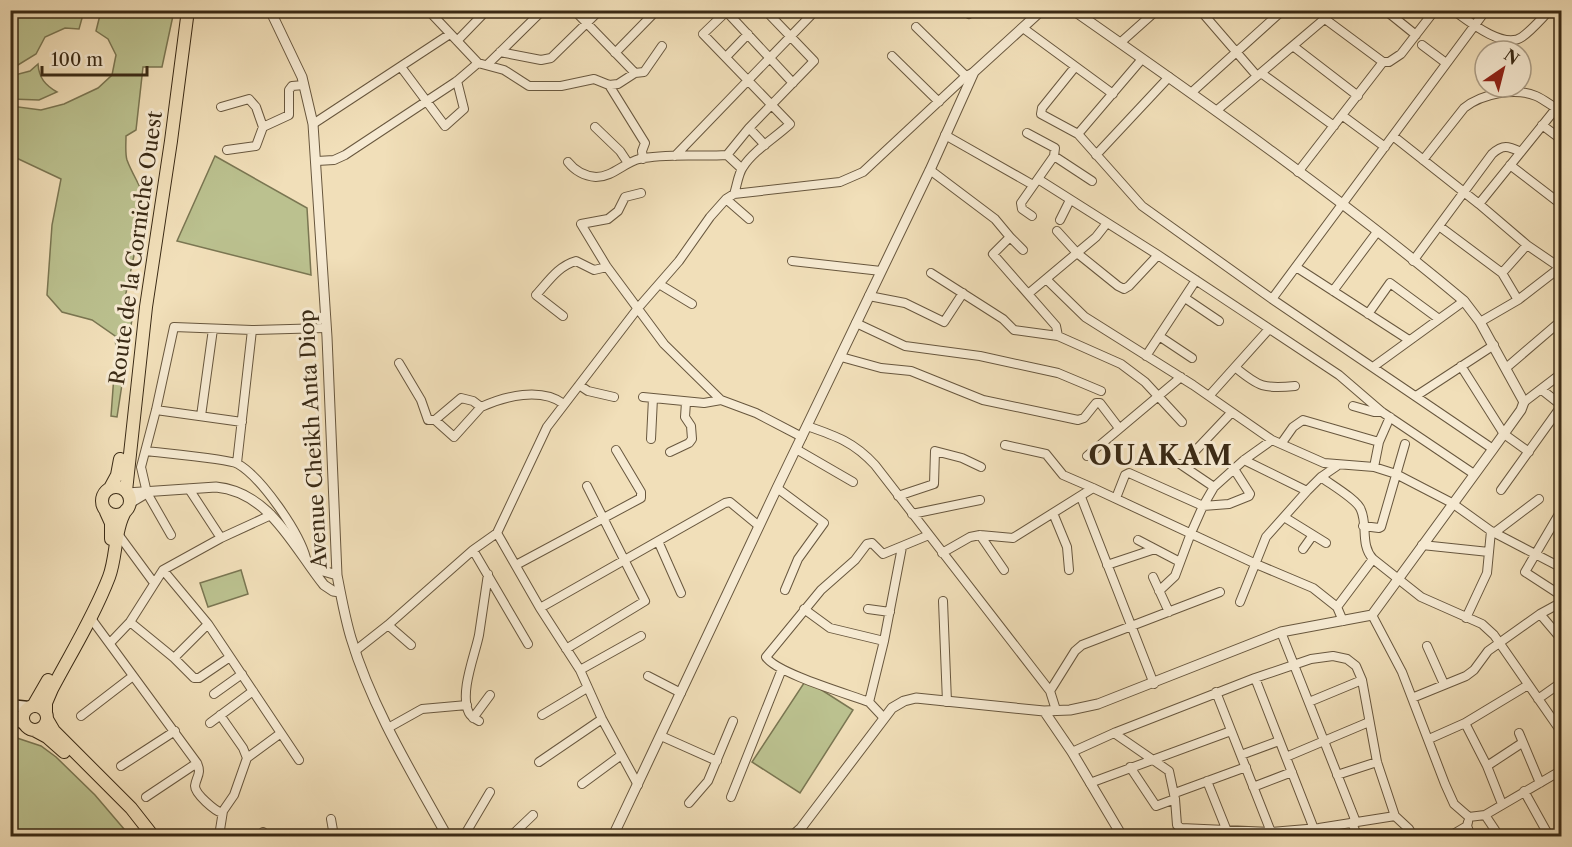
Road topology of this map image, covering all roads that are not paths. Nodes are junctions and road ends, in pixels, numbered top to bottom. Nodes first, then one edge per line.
1 (180, 10) edge
2 (188, 10) edge
3 (265, 10) edge
4 (270, 10) edge
5 (487, 10) edge
6 (543, 10) edge
7 (574, 10) edge
8 (600, 10) edge
9 (657, 10) edge
10 (765, 10) edge
11 (816, 10) edge
12 (964, 10) edge
13 (973, 10) edge
14 (1042, 10) edge
15 (1073, 10) edge
16 (1157, 10) edge
17 (1200, 10) edge
18 (1335, 10) edge
19 (1385, 10) edge
20 (1435, 10) edge
21 (1453, 10) edge
22 (1486, 10) edge
23 (1550, 10) edge
24 (430, 11) edge
25 (727, 11) edge
26 (1280, 12) edge
27 (1325, 19) junction
28 (276, 24) junction
29 (587, 24) junction
30 (1473, 25) junction
31 (916, 27) dead end
32 (1023, 28) junction
33 (450, 34) junction
34 (748, 34) junction
35 (1416, 35) junction
36 (791, 37) junction
37 (457, 40) junction
38 (1120, 43) junction
39 (1422, 45) dead end
40 (662, 46) dead end
41 (1293, 46) junction
42 (500, 52) junction
43 (1236, 52) junction
44 (615, 54) junction
45 (892, 56) dead end
46 (726, 57) junction
47 (770, 59) junction
48 (1142, 59) junction
49 (1383, 62) junction
50 (1446, 63) junction
51 (483, 64) junction
52 (401, 67) junction
53 (1075, 67) junction
54 (635, 73) junction
55 (970, 74) junction
56 (1259, 74) junction
57 (1169, 77) junction
58 (457, 81) junction
59 (749, 81) junction
60 (793, 83) junction
61 (609, 85) junction
62 (304, 86) junction
63 (1191, 93) junction
64 (1113, 94) junction
65 (1358, 96) junction
66 (427, 102) junction
67 (939, 102) junction
68 (772, 104) junction
69 (1559, 105) edge
70 (221, 107) dead end
71 (1216, 111) junction
72 (1342, 116) junction
73 (313, 124) junction
74 (1542, 125) junction
75 (1334, 126) junction
76 (263, 127) junction
77 (594, 127) dead end
78 (749, 128) junction
79 (1027, 133) dead end
80 (1078, 134) junction
81 (945, 135) junction
82 (1393, 136) junction
83 (1562, 140) edge
84 (765, 145) junction
85 (1385, 147) junction
86 (227, 150) dead end
87 (1521, 152) junction
88 (727, 155) junction
89 (1096, 155) junction
90 (675, 156) junction
91 (1054, 156) junction
92 (643, 159) junction
93 (1423, 160) junction
94 (317, 161) junction
95 (568, 162) dead end
96 (628, 163) junction
97 (1510, 165) junction
98 (741, 168) junction
99 (930, 170) junction
100 (1298, 172) junction
101 (1092, 181) dead end
102 (1035, 182) junction
103 (1464, 192) junction
104 (641, 193) dead end
105 (734, 194) junction
106 (726, 199) junction
107 (1070, 200) junction
108 (1479, 204) junction
109 (1562, 205) edge
110 (1342, 206) junction
111 (1032, 216) dead end
112 (749, 219) dead end
113 (1060, 220) dead end
114 (1107, 223) junction
115 (1439, 226) junction
116 (1057, 231) dead end
117 (1377, 232) junction
118 (1010, 237) junction
119 (1527, 245) junction
120 (1023, 250) dead end
121 (1077, 253) junction
122 (1158, 255) junction
123 (792, 261) dead end
124 (1413, 261) junction
125 (607, 267) junction
126 (1296, 267) junction
127 (1561, 268) edge
128 (881, 271) junction
129 (931, 273) dead end
130 (1502, 273) junction
131 (1046, 279) junction
132 (1196, 280) junction
133 (659, 284) junction
134 (1333, 291) junction
135 (963, 293) junction
136 (1028, 294) junction
137 (869, 296) junction
138 (1185, 298) junction
139 (1272, 299) junction
140 (1518, 300) junction
141 (1464, 301) junction
142 (692, 304) dead end
143 (638, 308) junction
144 (1368, 314) junction
145 (562, 316) dead end
146 (1439, 319) junction
147 (1562, 320) edge
148 (1220, 321) dead end
149 (1480, 322) junction
150 (856, 323) junction
151 (326, 328) junction
152 (213, 329) junction
153 (1269, 329) junction
154 (252, 330) junction
155 (1058, 336) junction
156 (1160, 336) junction
157 (1409, 340) junction
158 (1494, 345) junction
159 (1146, 356) junction
160 (841, 357) junction
161 (1192, 358) dead end
162 (399, 363) dead end
163 (1461, 366) junction
164 (1373, 367) junction
165 (1506, 368) junction
166 (1236, 369) junction
167 (1562, 373) edge
168 (1181, 377) junction
169 (579, 385) junction
170 (1295, 386) dead end
171 (1542, 390) junction
172 (1101, 391) dead end
173 (1158, 394) junction
174 (1209, 396) junction
175 (1416, 396) junction
176 (614, 397) dead end
177 (644, 397) dead end
178 (653, 398) junction
179 (721, 400) junction
180 (686, 402) junction
181 (1524, 402) junction
182 (564, 404) junction
183 (1561, 405) edge
184 (1353, 406) dead end
185 (481, 407) junction
186 (156, 410) junction
187 (1231, 412) junction
188 (1382, 412) junction
189 (201, 416) junction
190 (1390, 417) junction
191 (435, 420) junction
192 (242, 422) junction
193 (1182, 422) dead end
194 (807, 426) junction
195 (1119, 428) junction
196 (1504, 434) junction
197 (802, 437) junction
198 (651, 439) dead end
199 (1272, 440) junction
200 (1379, 442) junction
201 (1281, 444) junction
202 (1405, 444) dead end
203 (1005, 446) dead end
204 (796, 449) junction
205 (1493, 449) junction
206 (616, 450) dead end
207 (1196, 450) dead end
208 (146, 451) junction
209 (670, 452) dead end
210 (1529, 452) junction
211 (1087, 456) dead end
212 (1244, 460) junction
213 (237, 463) junction
214 (1180, 464) dead end
215 (1337, 466) junction
216 (981, 467) dead end
217 (1374, 467) junction
218 (1234, 469) junction
219 (1396, 474) junction
220 (1474, 474) junction
221 (1321, 477) junction
222 (853, 482) dead end
223 (587, 486) dead end
224 (1214, 487) junction
225 (110, 488) junction
226 (777, 488) junction
227 (1093, 488) junction
228 (189, 489) junction
229 (1501, 490) dead end
230 (1307, 491) junction
231 (147, 493) junction
232 (898, 496) junction
233 (1081, 498) junction
234 (1116, 498) junction
235 (1539, 499) dead end
236 (127, 500) junction
237 (980, 500) dead end
238 (1452, 503) junction
239 (1203, 506) junction
240 (1562, 508) edge
241 (106, 512) junction
242 (1053, 513) junction
243 (912, 514) junction
244 (271, 515) junction
245 (605, 517) junction
246 (1284, 517) junction
247 (759, 526) junction
248 (1363, 526) junction
249 (1492, 532) junction
250 (497, 533) junction
251 (1191, 533) junction
252 (118, 534) junction
253 (980, 535) junction
254 (1313, 535) junction
255 (171, 536) dead end
256 (929, 536) junction
257 (221, 538) junction
258 (1138, 540) dead end
259 (658, 541) junction
260 (1326, 543) dead end
261 (1422, 545) junction
262 (902, 547) junction
263 (1155, 549) junction
264 (1303, 549) dead end
265 (473, 550) junction
266 (1489, 552) junction
267 (942, 553) junction
268 (1535, 554) junction
269 (625, 559) junction
270 (1373, 559) junction
271 (306, 560) junction
272 (1180, 562) junction
273 (1256, 564) junction
274 (516, 565) junction
275 (1107, 565) junction
276 (313, 568) junction
277 (1562, 568) edge
278 (163, 570) junction
279 (1004, 570) dead end
280 (1069, 570) dead end
281 (488, 574) junction
282 (337, 575) junction
283 (1153, 577) dead end
284 (1398, 580) junction
285 (154, 583) junction
286 (785, 590) dead end
287 (1159, 591) junction
288 (340, 592) junction
289 (1220, 592) dead end
290 (681, 593) dead end
291 (1562, 596) edge
292 (943, 601) dead end
293 (1240, 602) dead end
294 (1562, 602) edge
295 (1337, 607) junction
296 (540, 608) junction
297 (804, 609) junction
298 (868, 609) dead end
299 (890, 612) junction
300 (1169, 612) junction
301 (1540, 614) junction
302 (1372, 615) junction
303 (90, 617) junction
304 (1466, 618) junction
305 (1343, 621) junction
306 (130, 622) junction
307 (208, 624) junction
308 (388, 625) junction
309 (1131, 626) junction
310 (1281, 632) junction
311 (641, 636) dead end
312 (1562, 640) edge
313 (884, 641) junction
314 (110, 643) junction
315 (528, 644) dead end
316 (1499, 644) junction
317 (411, 645) dead end
318 (1427, 646) dead end
319 (566, 649) junction
320 (356, 651) junction
321 (230, 657) junction
322 (174, 658) junction
323 (1294, 665) junction
324 (782, 669) junction
325 (580, 670) junction
326 (242, 674) junction
327 (134, 676) junction
328 (648, 676) dead end
329 (1255, 678) junction
330 (1362, 680) junction
331 (1562, 682) edge
332 (1154, 684) junction
333 (1444, 684) junction
334 (1528, 684) junction
335 (587, 688) junction
336 (253, 691) junction
337 (1050, 692) junction
338 (1216, 692) junction
339 (681, 693) junction
340 (214, 694) dead end
341 (490, 695) dead end
342 (1412, 698) junction
343 (1538, 699) junction
344 (869, 702) junction
345 (947, 702) junction
346 (1309, 702) junction
347 (10, 705) edge
348 (467, 705) junction
349 (31, 706) junction
350 (1056, 710) junction
351 (1044, 711) junction
352 (46, 715) junction
353 (220, 715) junction
354 (81, 716) dead end
355 (542, 716) dead end
356 (10, 717) edge
357 (884, 718) junction
358 (602, 719) junction
359 (733, 721) dead end
360 (210, 723) dead end
361 (1369, 723) junction
362 (1465, 723) junction
363 (29, 727) junction
364 (388, 729) junction
365 (175, 731) junction
366 (1231, 731) junction
367 (281, 733) junction
368 (1114, 733) junction
369 (1519, 733) dead end
370 (1562, 733) edge
371 (661, 736) junction
372 (1429, 739) junction
373 (1279, 741) junction
374 (1323, 741) junction
375 (1522, 743) junction
376 (1072, 752) junction
377 (1241, 755) junction
378 (620, 756) junction
379 (1286, 757) junction
380 (247, 758) junction
381 (1151, 759) junction
382 (299, 760) dead end
383 (717, 761) junction
384 (538, 762) dead end
385 (1377, 762) junction
386 (197, 764) junction
387 (121, 766) dead end
388 (1487, 766) junction
389 (1130, 767) junction
390 (1246, 767) junction
391 (1562, 770) edge
392 (1292, 772) junction
393 (1337, 775) junction
394 (1207, 781) junction
395 (1090, 783) junction
396 (1540, 783) junction
397 (582, 784) dead end
398 (638, 785) junction
399 (1253, 787) junction
400 (1524, 791) junction
401 (490, 792) dead end
402 (1175, 796) junction
403 (146, 797) dead end
404 (731, 797) dead end
405 (689, 803) dead end
406 (1502, 804) junction
407 (222, 813) junction
408 (533, 815) dead end
409 (1485, 815) junction
410 (1395, 816) junction
411 (331, 819) dead end
412 (1354, 822) junction
413 (1468, 822) junction
414 (1227, 831) junction
415 (1271, 831) junction
416 (1318, 831) edge
417 (1199, 833) edge
418 (1547, 834) edge
419 (144, 837) edge
420 (153, 837) edge
421 (219, 837) edge
422 (334, 837) edge
423 (447, 837) edge
424 (464, 837) edge
425 (511, 837) edge
426 (613, 837) edge
427 (792, 837) edge
428 (1122, 837) edge
429 (1357, 837) edge
430 (1413, 837) edge
431 (1450, 837) edge
432 (1471, 837) edge
433 (1499, 837) edge
434 (1536, 837) edge

1 - 225 highway, Route de la Corniche Ouest
2 - 236 highway, Route de la Corniche Ouest
3 - 28 street
4 - 28 street
5 - 37 street
6 - 42 street
7 - 29 street
8 - 29 street
9 - 44 street
10 - 36 street
11 - 36 street
12 - 13 street
14 - 32 street
15 - 38 street
16 - 38 street
17 - 43 street
18 - 27 street
19 - 35 street
20 - 35 street
21 - 30 street
22 - 30 street
23 - 30 street
24 - 33 street
25 - 34 street
25 - 46 street
26 - 43 street
27 - 41 street
27 - 49 street
28 - 62 street, Avenue Cheikh Anta Diop
29 - 42 street
29 - 44 street
30 - 50 street
31 - 55 street
32 - 53 street
32 - 55 street
33 - 37 street
33 - 52 street
34 - 46 street
34 - 47 street
35 - 49 street
36 - 47 street
36 - 60 street
37 - 51 street
38 - 48 street
39 - 50 street
40 - 54 street
41 - 56 street
41 - 65 street
42 - 51 street
43 - 56 street
43 - 63 street
44 - 54 street
45 - 67 street
46 - 59 street
47 - 59 street
47 - 60 street
48 - 57 street
48 - 64 street
49 - 65 street
50 - 82 street
51 - 58 street
51 - 61 street
52 - 66 street
52 - 73 street
53 - 64 street
53 - 80 street
54 - 61 street
55 - 67 street
55 - 81 street
56 - 71 street
56 - 75 street
57 - 63 street
57 - 89 street
58 - 66 street
58 - 66 street
59 - 68 street
59 - 90 street
60 - 68 street
61 - 92 street
62 - 73 street, Avenue Cheikh Anta Diop
62 - 76 street
63 - 71 street
64 - 80 street
65 - 72 street
66 - 94 street
67 - 105 street
68 - 78 street
68 - 84 street
69 - 74 street
69 - 93 street
70 - 76 street
71 - 100 street
72 - 75 street
72 - 85 street
73 - 94 street, Avenue Cheikh Anta Diop
74 - 83 street
74 - 87 street
75 - 100 street
76 - 86 street
77 - 96 street
78 - 84 street
78 - 88 street
79 - 91 street
80 - 89 street
81 - 99 street
81 - 102 street
82 - 85 street
82 - 93 street
84 - 98 street
85 - 110 street
87 - 97 street
87 - 103 street
88 - 90 street
88 - 98 street
89 - 139 street
90 - 92 street
91 - 101 street
91 - 102 street
92 - 96 street
93 - 103 street
94 - 151 street, Avenue Cheikh Anta Diop
95 - 96 street
97 - 108 street
97 - 109 street
98 - 105 street
99 - 118 street
99 - 128 street
100 - 110 street
102 - 107 street
102 - 111 street
103 - 108 street
103 - 115 street
104 - 125 street
105 - 106 street
106 - 112 street
106 - 133 street
107 - 113 street
107 - 114 street
108 - 119 street
110 - 117 street
110 - 126 street
114 - 121 street
114 - 122 street
115 - 124 street
115 - 130 street
116 - 121 street
117 - 124 street
117 - 134 street
118 - 120 street
118 - 136 street
119 - 127 street
119 - 130 street
121 - 122 street
121 - 131 street
122 - 132 street
123 - 128 street
124 - 141 street
125 - 143 street
125 - 145 street
126 - 134 street
126 - 139 street
127 - 140 street
128 - 137 street
129 - 135 street
130 - 140 street
131 - 136 street
131 - 159 street
132 - 138 street
132 - 153 street
133 - 142 street
133 - 143 street
134 - 144 street
135 - 137 street
135 - 155 street
136 - 155 street
137 - 150 street
138 - 148 street
138 - 156 street
139 - 164 street
140 - 149 street
141 - 146 street
141 - 149 street
143 - 169 street
143 - 179 street
144 - 146 street
144 - 157 street
146 - 157 street
147 - 165 street
149 - 158 street
150 - 160 street
150 - 172 street
151 - 154 street
151 - 282 street, Avenue Cheikh Anta Diop
152 - 154 street
152 - 186 street
152 - 189 street
153 - 166 street
153 - 188 street
154 - 192 street
155 - 173 street
156 - 159 street
156 - 161 street
157 - 164 street
158 - 163 street
158 - 165 street
159 - 168 street
160 - 194 street
160 - 195 street
162 - 191 street
163 - 175 street
163 - 196 street
164 - 175 street
165 - 181 street
166 - 170 street
166 - 174 street
167 - 171 street
168 - 173 street
168 - 174 street
169 - 176 street
169 - 182 street
171 - 181 street
171 - 183 street
173 - 193 street
173 - 195 street
174 - 187 street
175 - 205 street
177 - 178 street
178 - 180 street
178 - 198 street
179 - 180 street
179 - 197 street
180 - 209 street
181 - 196 street
182 - 185 street
182 - 250 street
183 - 210 street
184 - 188 street
185 - 191 street
185 - 191 street
186 - 189 street
186 - 208 street
187 - 199 street
187 - 207 street
188 - 190 street
189 - 192 street
190 - 200 street
190 - 220 street
192 - 213 street
194 - 197 street
194 - 232 street
195 - 211 street
196 - 205 street
196 - 210 street
197 - 204 street
199 - 201 street
199 - 212 street
200 - 201 street
200 - 217 street
201 - 215 street
202 - 219 street
203 - 227 street
204 - 222 street
204 - 226 street
205 - 220 street
206 - 245 street
208 - 213 street
208 - 231 street
210 - 229 street
212 - 218 street
212 - 230 street
213 - 271 street
214 - 224 street
215 - 217 street
215 - 221 street
216 - 232 street
217 - 219 street
218 - 224 street
218 - 239 street
219 - 238 street
219 - 248 street
220 - 238 street
221 - 230 street
221 - 248 street
223 - 245 street
224 - 239 street
225 - 236 highway
225 - 241 highway
226 - 247 street
226 - 286 street
227 - 233 street
227 - 234 street
228 - 231 street
228 - 244 street
228 - 257 street
230 - 246 street
231 - 236 street
231 - 255 street
232 - 243 street
233 - 242 street
233 - 275 street
234 - 239 street
234 - 251 street
235 - 249 street
236 - 241 highway
236 - 252 highway, Route de la Corniche Ouest
237 - 243 street
238 - 249 street
238 - 261 street
239 - 251 street
240 - 268 street
241 - 349 highway
242 - 253 street
242 - 280 street
243 - 256 street
244 - 257 street
244 - 271 street
245 - 269 street
245 - 274 street
246 - 254 street
246 - 273 street
247 - 259 street
247 - 339 street
248 - 270 street
249 - 266 street
249 - 268 street
250 - 265 street
250 - 274 street
251 - 272 street
251 - 273 street
252 - 285 street
252 - 303 highway, Route de la Corniche Ouest
253 - 267 street
253 - 279 street
254 - 260 street
254 - 264 street
256 - 262 street
256 - 267 street
257 - 278 street
258 - 263 street
259 - 269 street
259 - 290 street
261 - 266 street
261 - 284 street
262 - 297 street
262 - 299 street
263 - 272 street
263 - 275 street
265 - 281 street
265 - 308 street
266 - 304 street
267 - 337 street
268 - 277 street
268 - 291 street
269 - 296 street
269 - 319 street
270 - 284 street
270 - 295 street
271 - 276 street
272 - 287 street
273 - 293 street
273 - 295 street
274 - 296 street
275 - 309 street
276 - 282 street
276 - 288 street
278 - 285 street
278 - 307 street
281 - 315 street
281 - 348 street
282 - 288 street, Avenue Cheikh Anta Diop
283 - 287 street
284 - 302 street
284 - 304 street
285 - 306 street
287 - 300 street
288 - 320 street, Avenue Cheikh Anta Diop
289 - 300 street
292 - 345 street
294 - 301 street
295 - 305 street
296 - 319 street
297 - 313 street
297 - 324 street
298 - 299 street
299 - 313 street
300 - 309 street
301 - 312 street
301 - 316 street
302 - 305 street
302 - 342 street
303 - 314 street
303 - 352 highway, Route de la Corniche Ouest
304 - 316 street
305 - 310 street
306 - 314 street
306 - 322 street
307 - 321 street
307 - 322 street
308 - 317 street
308 - 320 street
309 - 332 street
309 - 337 street
310 - 323 street
310 - 332 street
311 - 325 street
313 - 344 street
314 - 327 street
316 - 333 street
316 - 334 street
318 - 333 street
319 - 325 street
320 - 364 street, Avenue Cheikh Anta Diop
321 - 322 street
321 - 326 street
323 - 329 street
323 - 330 street
323 - 346 street
324 - 344 street
324 - 404 street
325 - 335 street
326 - 336 street
326 - 340 street
327 - 354 street
327 - 365 street
328 - 339 street
329 - 338 street
329 - 373 street
330 - 346 street
330 - 361 street
331 - 343 street
332 - 350 street
333 - 342 street
334 - 343 street
334 - 362 street
335 - 355 street
335 - 358 street
336 - 353 street
336 - 367 street
337 - 350 street
338 - 366 street
338 - 368 street
339 - 371 street
341 - 348 street
342 - 372 street
343 - 370 street
344 - 357 street
345 - 351 street
345 - 357 street
346 - 374 street
347 - 349 main road
348 - 364 street
349 - 352 highway
349 - 363 highway
350 - 351 street
351 - 376 street
352 - 363 highway
352 - 420 highway
353 - 360 street
353 - 380 street
356 - 363 main road
357 - 427 street
358 - 378 street
358 - 384 street
359 - 383 street
361 - 374 street
361 - 385 street
362 - 372 street
362 - 388 street
363 - 419 highway
364 - 423 street, Avenue Cheikh Anta Diop
365 - 386 street
365 - 387 street
366 - 377 street
366 - 381 street
367 - 380 street
367 - 382 street
368 - 376 street
368 - 381 street
369 - 375 street
371 - 383 street
371 - 398 street
372 - 413 street
373 - 377 street
373 - 379 street
374 - 379 street
374 - 393 street
375 - 388 street
375 - 396 street
376 - 395 street
377 - 390 street
378 - 397 street
378 - 398 street
379 - 392 street
380 - 407 street
381 - 389 street
381 - 402 street
383 - 405 street
385 - 393 street
385 - 410 street
386 - 403 street
386 - 407 street
388 - 406 street
389 - 395 street
389 - 402 street
390 - 394 street
390 - 399 street
391 - 396 street
392 - 399 street
392 - 416 street
393 - 412 street
394 - 402 street
394 - 414 street
395 - 428 street
396 - 400 street
398 - 426 street
399 - 415 street
400 - 406 street
400 - 418 street
401 - 424 street
402 - 417 street
406 - 409 street
407 - 421 street
408 - 425 street
409 - 413 street
409 - 433 street
410 - 412 street
410 - 430 street
411 - 422 street
412 - 416 street
412 - 429 street
413 - 431 street
413 - 432 street
414 - 415 street
414 - 417 street
415 - 416 street
418 - 434 street

